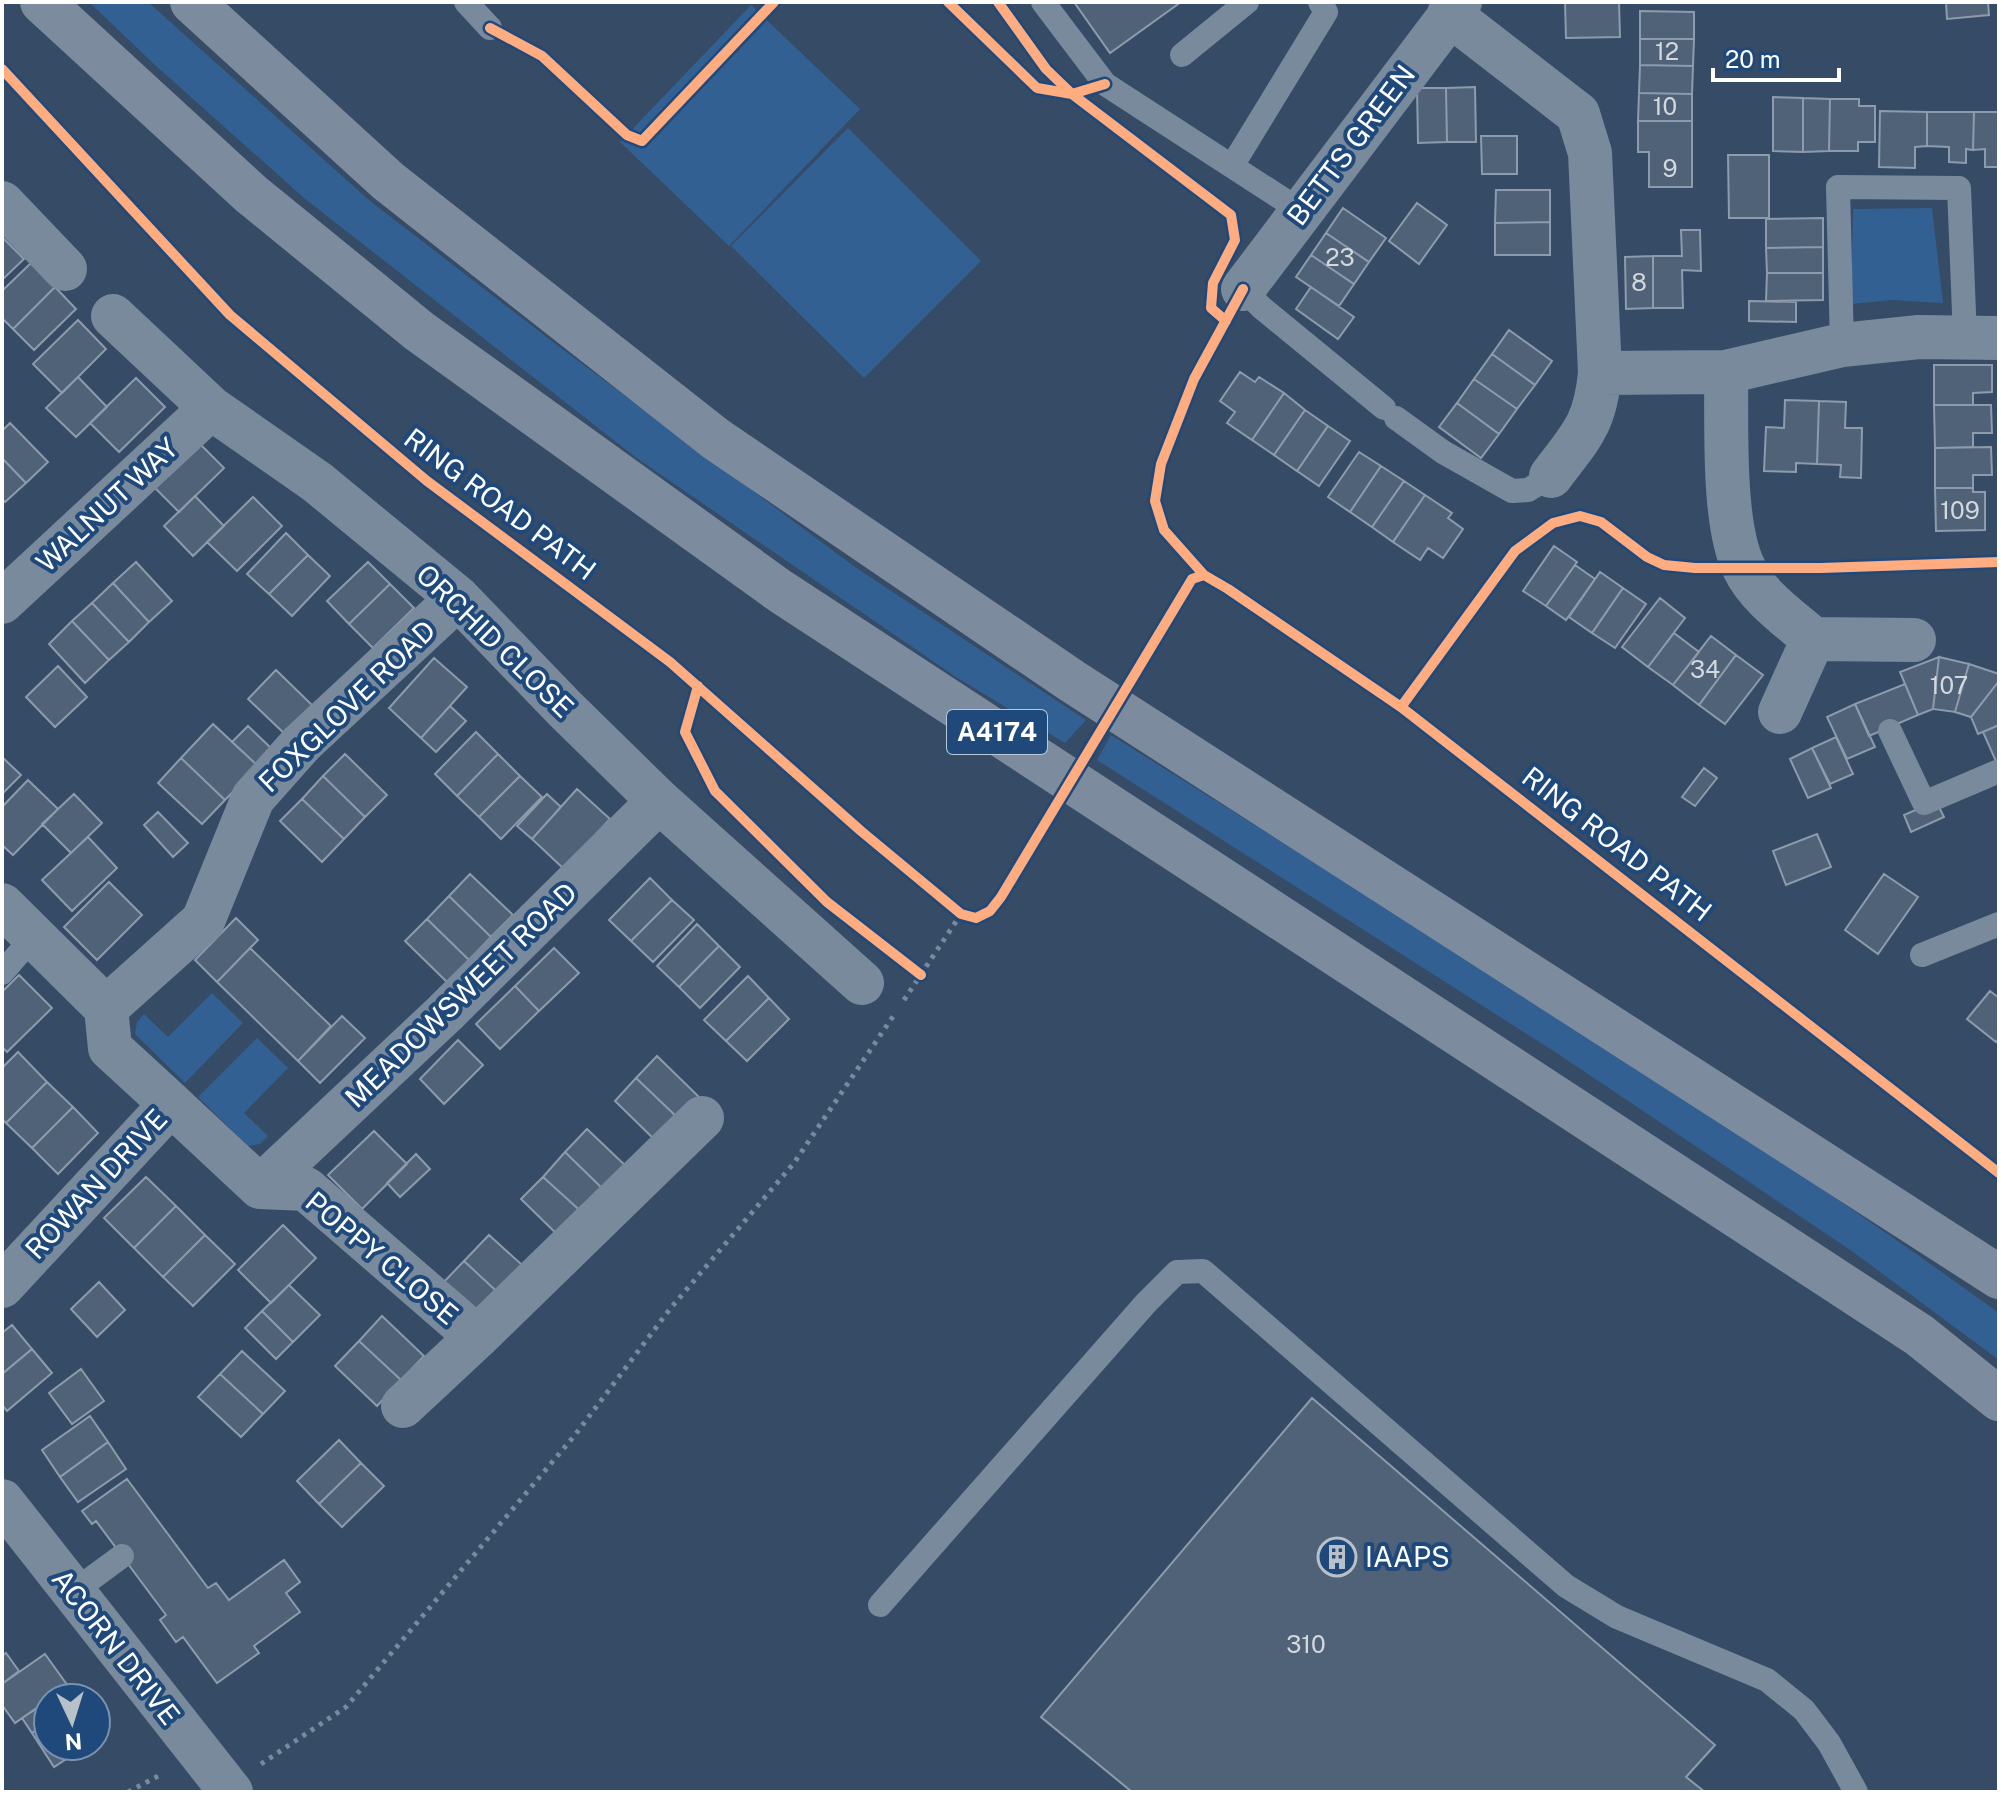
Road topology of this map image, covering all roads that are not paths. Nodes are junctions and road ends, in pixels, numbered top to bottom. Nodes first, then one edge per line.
1 (42, 2) edge
2 (192, 2) edge
3 (466, 2) edge
4 (1043, 2) edge
5 (1247, 2) edge
6 (1320, 2) edge
7 (1454, 8) edge
8 (490, 28) dead end
9 (1182, 55) dead end
10 (1232, 166) junction
11 (2, 203) edge
12 (1301, 211) junction
13 (65, 269) dead end
14 (1243, 289) joint
15 (113, 316) dead end
16 (1982, 338) edge
17 (1842, 345) junction
18 (1726, 372) junction
19 (1600, 373) junction
20 (211, 408) junction
21 (1551, 476) joint
22 (458, 598) junction
23 (2, 602) edge
24 (1813, 639) junction
25 (1914, 640) dead end
26 (1780, 712) dead end
27 (1890, 731) dead end
28 (1999, 771) edge
29 (659, 801) junction
30 (2, 905) edge
31 (1999, 924) edge
32 (34, 936) junction
33 (1922, 955) dead end
34 (2, 973) edge
35 (862, 983) dead end
36 (106, 1008) junction
37 (171, 1104) junction
38 (702, 1118) dead end
39 (260, 1187) junction
40 (1999, 1277) edge
41 (2, 1286) edge
42 (477, 1337) junction
43 (1999, 1399) edge
44 (403, 1406) dead end
45 (2, 1501) edge
46 (122, 1556) dead end
47 (73, 1592) junction
48 (880, 1605) dead end
49 (231, 1792) edge
50 (1856, 1792) edge

1 - 43 highway, A4174
2 - 40 highway, A4174
3 - 8 lane
4 - 10 lane
5 - 9 lane
6 - 10 lane
7 - 12 street, BETTS GREEN
7 - 19 street
10 - 12 lane
11 - 13 street
12 - 14 street, BETTS GREEN
14 - 21 lane
15 - 20 street, ORCHID CLOSE
16 - 17 street
16 - 17 lane
17 - 18 street
18 - 19 street
18 - 24 street
19 - 21 street
20 - 22 street, ORCHID CLOSE
20 - 23 street, WALNUT WAY
22 - 29 street, ORCHID CLOSE
22 - 36 street, FOXGLOVE ROAD
24 - 25 street
24 - 26 street
27 - 28 lane
29 - 35 street, ORCHID CLOSE
29 - 39 street, MEADOWSWEET ROAD
30 - 32 street
31 - 33 lane
32 - 34 lane
32 - 36 street
36 - 37 street, ROWAN DRIVE
37 - 39 street
37 - 41 street, ROWAN DRIVE
38 - 42 street, POPPY CLOSE
39 - 42 street, POPPY CLOSE
42 - 44 street, POPPY CLOSE
45 - 47 street, ACORN DRIVE
46 - 47 lane
47 - 49 street, ACORN DRIVE
48 - 50 lane

